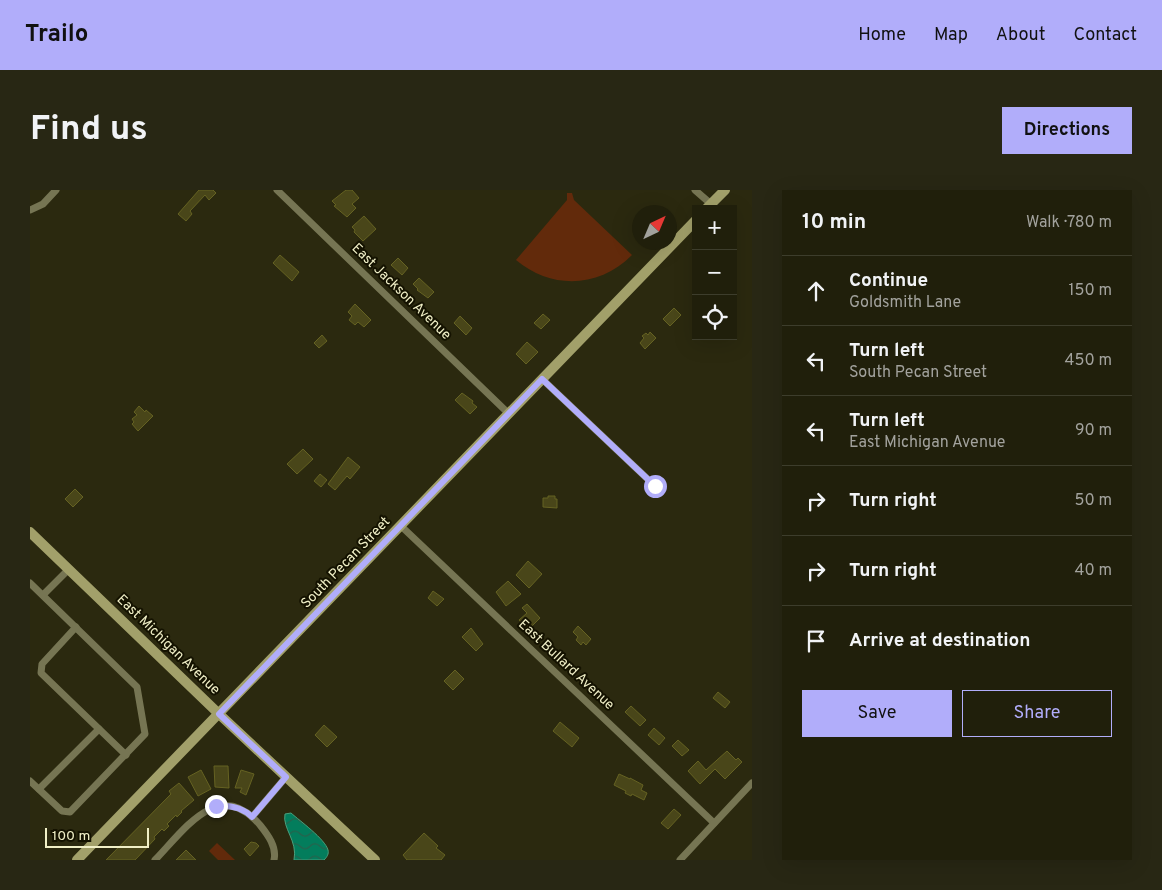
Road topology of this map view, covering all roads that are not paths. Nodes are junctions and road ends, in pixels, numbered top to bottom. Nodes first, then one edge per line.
1 (56, 190) edge
2 (277, 190) edge
3 (695, 190) edge
4 (725, 190) edge
5 (706, 205) edge
6 (710, 205) edge
7 (30, 210) edge
8 (692, 224) edge
9 (542, 379) junction
10 (508, 413) junction
11 (655, 486) dead end
12 (400, 526) junction
13 (30, 532) edge
14 (69, 569) junction
15 (30, 583) edge
16 (43, 595) junction
17 (76, 627) junction
18 (219, 714) junction
19 (99, 729) junction
20 (126, 755) junction
21 (286, 777) junction
22 (30, 781) edge
23 (752, 783) edge
24 (39, 789) junction
25 (252, 817) junction
26 (714, 823) junction
27 (77, 860) edge
28 (155, 860) edge
29 (274, 860) edge
30 (375, 860) edge
31 (680, 860) edge

1 - 7 street
2 - 10 street, East Jackson Avenue
3 - 5 street
4 - 6 street
8 - 9 street, South Pecan Street
9 - 10 street, South Pecan Street
9 - 11 street
10 - 12 street, South Pecan Street
12 - 18 street, South Pecan Street
12 - 26 street, East Bullard Avenue
13 - 14 street, East Michigan Avenue
14 - 16 street
14 - 18 street, East Michigan Avenue
15 - 16 street
16 - 17 street
17 - 19 street
17 - 20 street
18 - 21 street, East Michigan Avenue
18 - 27 street, South Pecan Street
19 - 20 street
19 - 24 street
20 - 24 street
21 - 25 street
21 - 30 street, East Michigan Avenue
22 - 24 street
23 - 26 street
25 - 28 street
25 - 29 street
26 - 31 street

